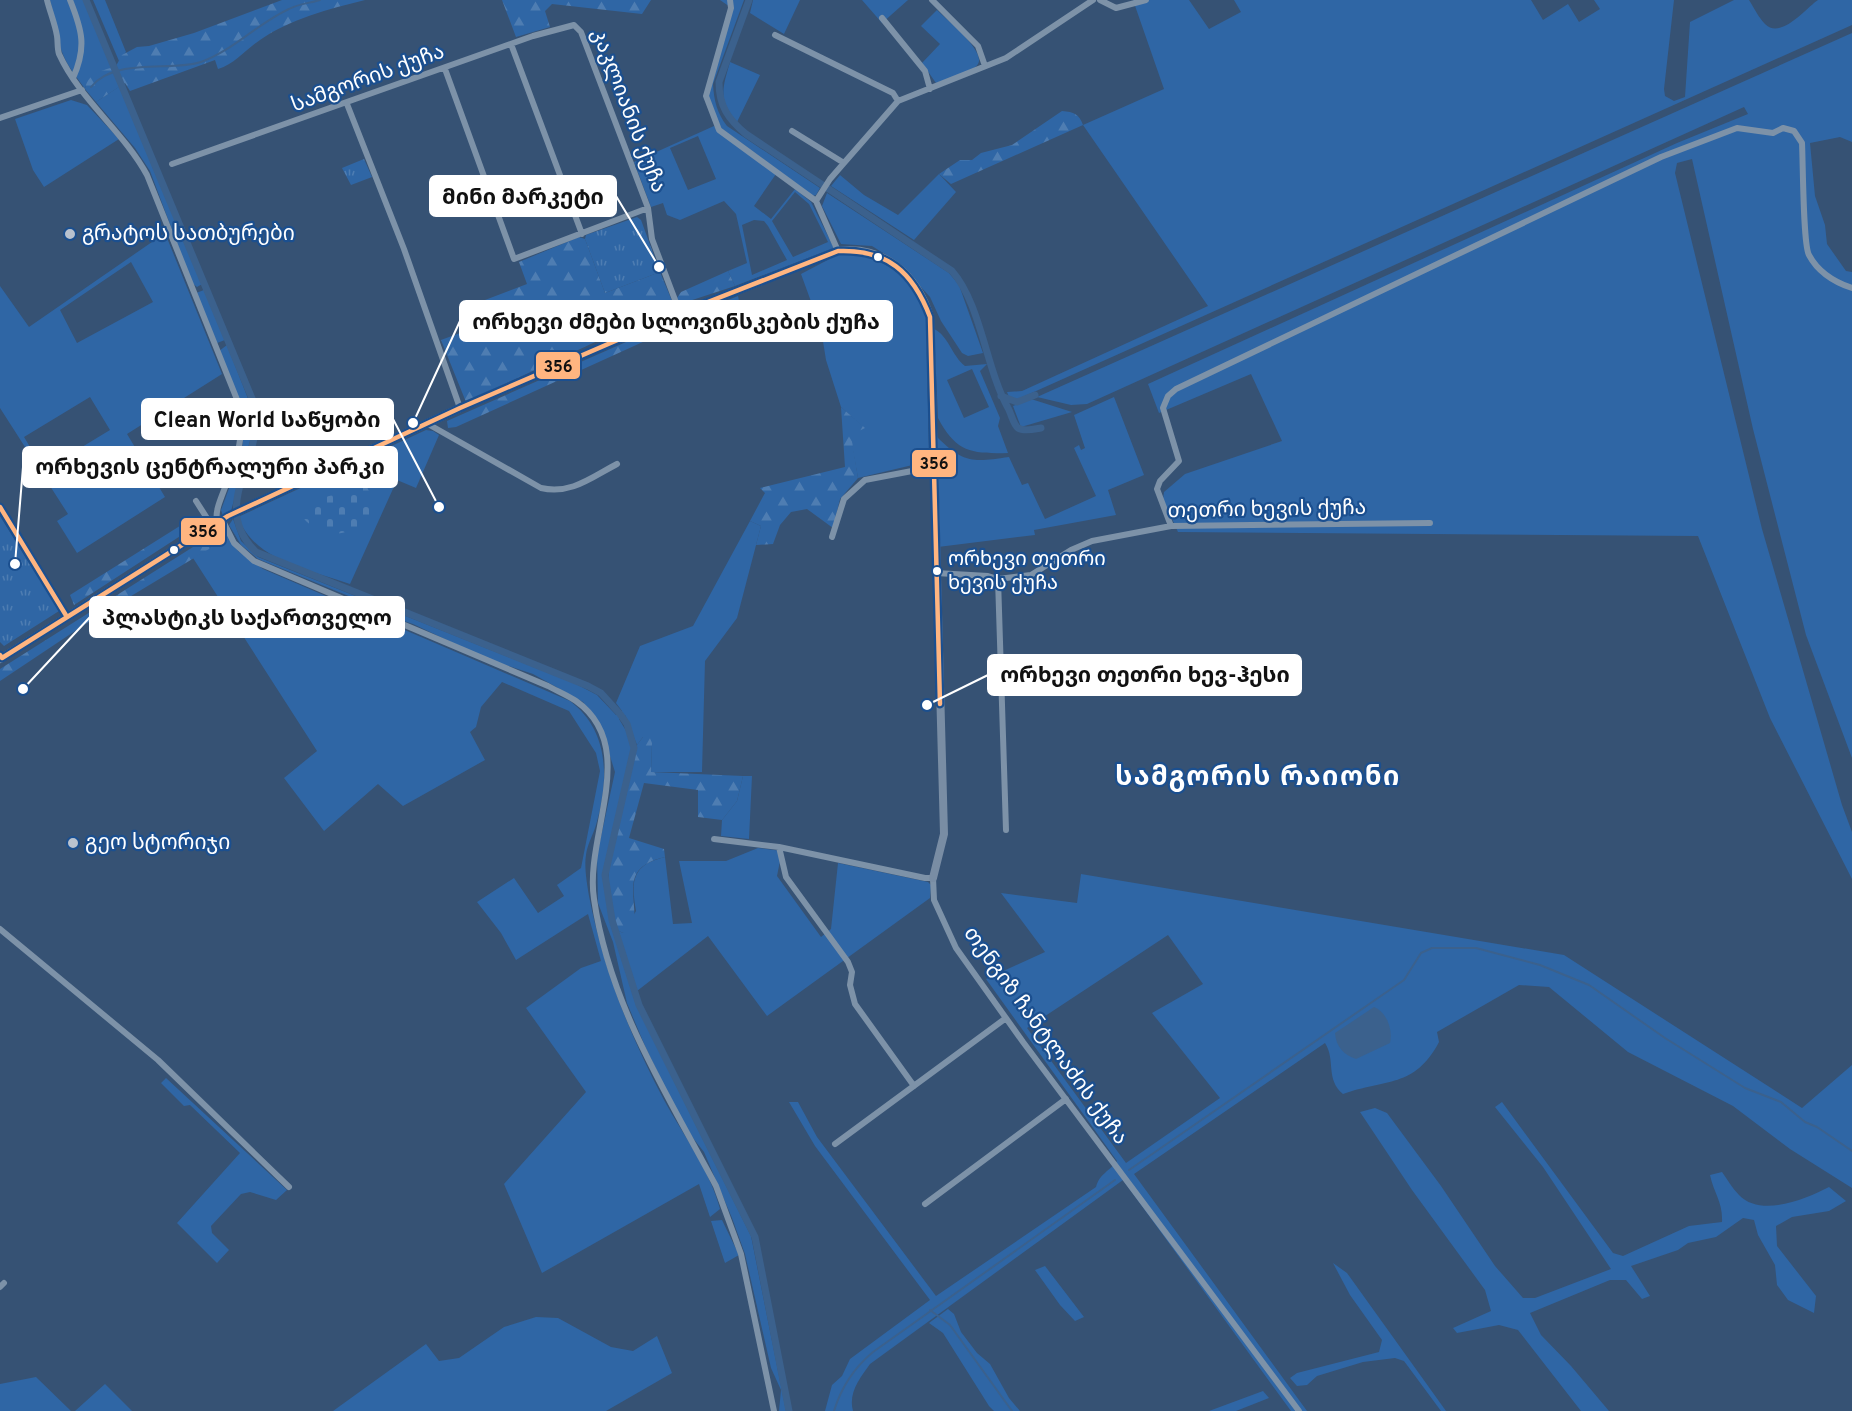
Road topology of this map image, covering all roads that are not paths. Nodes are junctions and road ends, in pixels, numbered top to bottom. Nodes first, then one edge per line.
1 (47, 0) edge
2 (70, 0) edge
3 (730, 0) edge
4 (932, 0) edge
5 (1093, 0) edge
6 (1100, 0) edge
7 (1146, 0) edge
8 (882, 18) dead end
9 (574, 25) joint
10 (775, 35) dead end
11 (512, 44) junction
12 (985, 66) junction
13 (445, 69) junction
14 (73, 78) junction
15 (930, 88) junction
16 (82, 90) junction
17 (898, 101) junction
18 (347, 104) junction
19 (0, 118) edge
20 (792, 131) dead end
21 (844, 163) junction
22 (172, 164) dead end
23 (816, 201) junction
24 (648, 208) junction
25 (582, 234) junction
26 (838, 251) junction
27 (1852, 288) edge
28 (680, 313) junction
29 (460, 408) junction
30 (428, 424) junction
31 (617, 464) dead end
32 (933, 466) junction
33 (196, 501) dead end
34 (0, 507) edge
35 (220, 521) junction
36 (1430, 523) dead end
37 (1170, 526) junction
38 (832, 537) dead end
39 (936, 573) junction
40 (998, 579) junction
41 (67, 617) junction
42 (1, 657) edge
43 (1006, 830) dead end
44 (714, 839) dead end
45 (779, 847) junction
46 (933, 878) junction
47 (0, 929) edge
48 (1006, 1018) junction
49 (914, 1086) junction
50 (1066, 1099) junction
51 (835, 1144) dead end
52 (289, 1187) dead end
53 (925, 1204) dead end
54 (774, 1411) edge
55 (1299, 1411) edge

1 - 14 street
2 - 14 street
3 - 23 street
4 - 12 street
5 - 12 street
6 - 7 street
8 - 15 street
9 - 11 street, სამგორის ქუჩა
9 - 24 street, კაკლიანის ქუჩა
10 - 17 street
11 - 13 street, სამგორის ქუჩა
11 - 25 street
12 - 15 street
13 - 18 street, სამგორის ქუჩა
13 - 25 street
14 - 16 street
15 - 17 street
16 - 19 street
16 - 35 street
17 - 21 street
18 - 22 street, სამგორის ქუჩა
18 - 29 street
20 - 21 street
21 - 23 street
23 - 26 street
24 - 25 street
24 - 28 street, კაკლიანის ქუჩა
26 - 28 street, თენგიზ ჩანტლაძის ქუჩა
26 - 32 street, თენგიზ ჩანტლაძის ქუჩა
27 - 37 street
28 - 29 street, თენგიზ ჩანტლაძის ქუჩა
29 - 30 street, თენგიზ ჩანტლაძის ქუჩა
30 - 31 street
30 - 35 street, თენგიზ ჩანტლაძის ქუჩა
32 - 38 street
32 - 39 street, თენგიზ ჩანტლაძის ქუჩა
33 - 35 street
34 - 41 street
35 - 41 street, თენგიზ ჩანტლაძის ქუჩა
35 - 54 street
36 - 37 street, თეთრი ხევის ქუჩა
37 - 40 street, თეთრი ხევის ქუჩა
39 - 40 street, თეთრი ხევის ქუჩა
39 - 46 street, თენგიზ ჩანტლაძის ქუჩა
40 - 43 street
41 - 42 street, თენგიზ ჩანტლაძის ქუჩა
44 - 45 street
45 - 46 street
45 - 49 street
46 - 48 street, თენგიზ ჩანტლაძის ქუჩა
47 - 52 street
48 - 49 street
48 - 50 street, თენგიზ ჩანტლაძის ქუჩა
49 - 51 street
50 - 53 street
50 - 55 street, თენგიზ ჩანტლაძის ქუჩა

